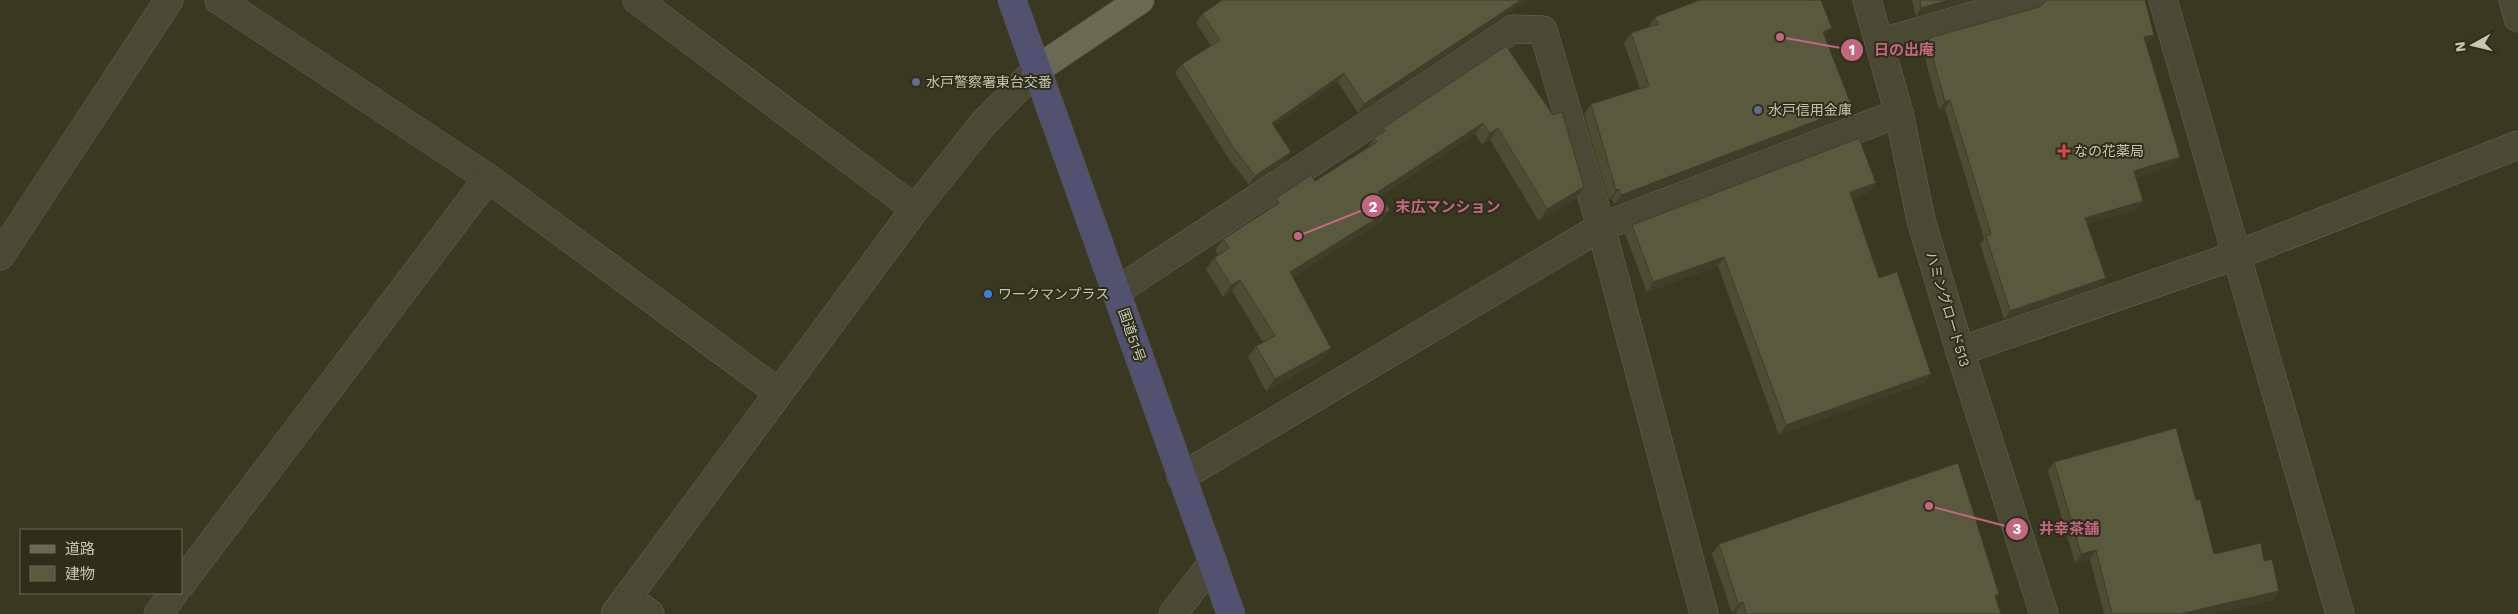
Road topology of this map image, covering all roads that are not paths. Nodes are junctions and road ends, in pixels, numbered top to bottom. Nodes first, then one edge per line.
1 (169, 0) edge
2 (219, 0) edge
3 (637, 0) edge
4 (1012, 0) edge
5 (1140, 0) edge
6 (1867, 0) edge
7 (2028, 0) edge
8 (2164, 0) edge
9 (2513, 0) edge
10 (2518, 18) edge
11 (1879, 43) junction
12 (1036, 70) junction
13 (1899, 113) junction
14 (2518, 145) edge
15 (488, 178) junction
16 (915, 209) junction
17 (1601, 228) junction
18 (2237, 255) junction
19 (0, 256) edge
20 (1117, 291) junction
21 (1960, 350) junction
22 (778, 392) junction
23 (1181, 477) junction
24 (1213, 562) junction
25 (182, 583) edge
26 (173, 594) edge
27 (621, 606) edge
28 (158, 614) edge
29 (650, 614) edge
30 (1173, 614) edge
31 (1231, 614) edge
32 (1704, 614) edge
33 (2044, 614) edge
34 (2340, 614) edge

1 - 19 street
2 - 15 street
3 - 16 street
4 - 12 highway, 国道51号
5 - 12 main road
6 - 11 street, ハミングロード513
7 - 11 street
8 - 18 street
9 - 10 street
11 - 13 street, ハミングロード513
12 - 16 street
12 - 20 highway, 国道51号
13 - 17 street
13 - 21 street, ハミングロード513
14 - 18 street
15 - 22 street
15 - 25 street
16 - 22 street
17 - 20 street
17 - 23 street
17 - 32 street
18 - 21 street
18 - 34 street
20 - 23 highway, 国道51号
21 - 33 street, ハミングロード513
22 - 27 street
23 - 24 highway, 国道51号
24 - 30 street
24 - 31 highway, 国道51号
26 - 28 street
27 - 29 street

